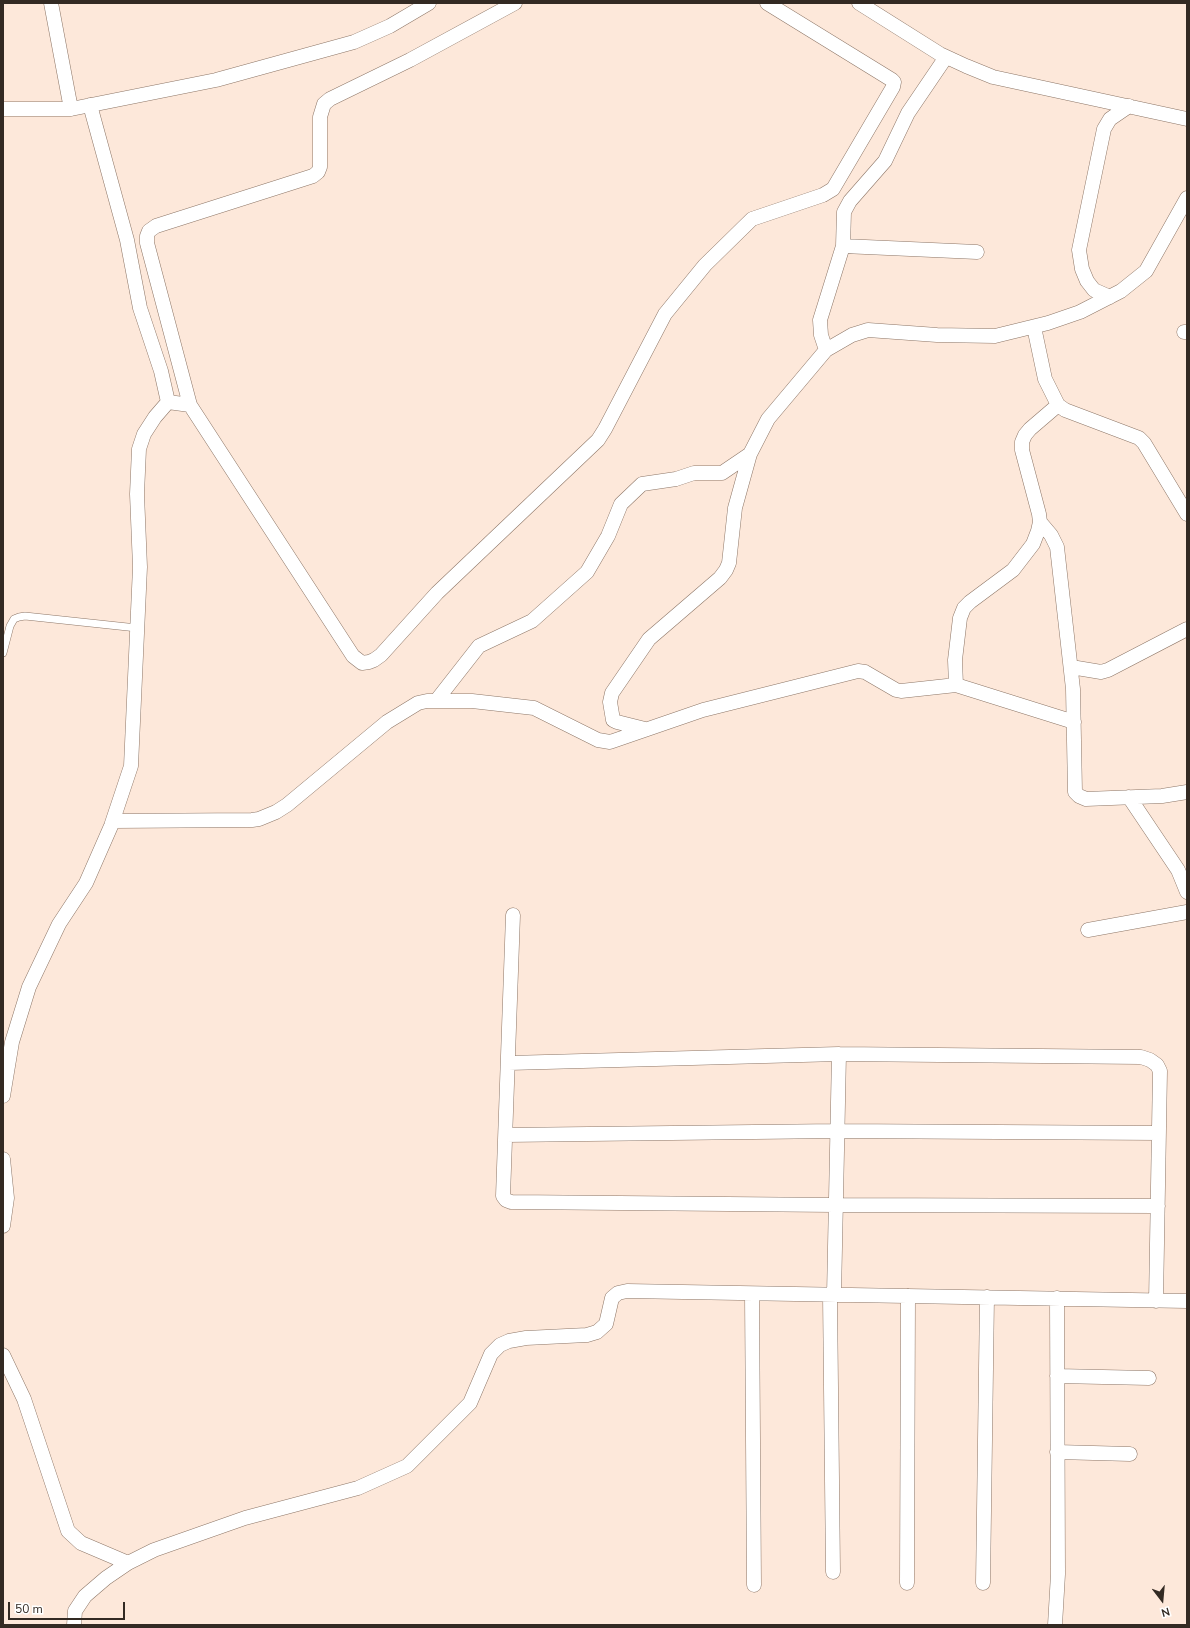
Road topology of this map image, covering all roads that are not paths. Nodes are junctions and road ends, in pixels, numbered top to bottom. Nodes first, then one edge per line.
1 (51, 3) edge
2 (429, 3) edge
3 (515, 3) edge
4 (767, 3) edge
5 (859, 3) edge
6 (946, 57) junction
7 (90, 105) junction
8 (1129, 106) junction
9 (3, 109) edge
10 (71, 109) junction
11 (1187, 119) edge
12 (1187, 198) edge
13 (843, 246) junction
14 (977, 252) dead end
15 (1110, 297) junction
16 (1034, 326) junction
17 (826, 350) junction
18 (168, 402) junction
19 (190, 405) junction
20 (1058, 405) junction
21 (750, 454) junction
22 (1187, 514) edge
23 (1040, 522) junction
24 (137, 628) junction
25 (1187, 630) edge
26 (3, 654) edge
27 (1071, 667) junction
28 (956, 685) junction
29 (436, 701) junction
30 (1074, 722) junction
31 (645, 729) junction
32 (1187, 792) edge
33 (1129, 797) junction
34 (113, 820) junction
35 (1187, 892) edge
36 (1187, 912) edge
37 (513, 915) dead end
38 (1088, 930) dead end
39 (839, 1054) junction
40 (508, 1063) junction
41 (3, 1096) edge
42 (837, 1132) junction
43 (1159, 1133) junction
44 (506, 1136) junction
45 (3, 1159) edge
46 (835, 1205) junction
47 (1158, 1206) junction
48 (3, 1226) edge
49 (752, 1294) junction
50 (832, 1295) junction
51 (908, 1296) junction
52 (987, 1297) junction
53 (1057, 1298) junction
54 (1156, 1301) junction
55 (1187, 1301) edge
56 (3, 1355) edge
57 (1057, 1376) junction
58 (1149, 1378) dead end
59 (1057, 1452) junction
60 (1130, 1454) dead end
61 (128, 1563) junction
62 (833, 1572) dead end
63 (907, 1583) dead end
64 (983, 1583) dead end
65 (754, 1585) dead end
66 (74, 1625) edge
67 (1055, 1625) edge

1 - 10 street
2 - 7 street
3 - 19 street
4 - 19 street
5 - 6 street
6 - 8 street
6 - 13 street
7 - 10 street
7 - 18 street
8 - 11 street
8 - 15 street
9 - 10 street
12 - 15 street
13 - 14 street
13 - 17 street
15 - 16 street
16 - 17 street
16 - 20 street
17 - 21 street
18 - 19 street
18 - 24 street
20 - 22 street
20 - 23 street
21 - 29 street
21 - 31 street
23 - 27 street
23 - 28 street
24 - 26 lane
24 - 34 street
25 - 27 street
27 - 30 street
28 - 30 street
28 - 31 street
29 - 31 street
29 - 34 street
30 - 33 street
32 - 33 street
33 - 35 street
34 - 41 street
36 - 38 street
37 - 40 street
39 - 40 street
39 - 42 street
39 - 43 street
40 - 44 street
42 - 43 street
42 - 44 street
42 - 46 street
43 - 47 street
44 - 46 street
45 - 48 street
46 - 47 street
46 - 50 street
47 - 54 street
49 - 50 street
49 - 61 street
49 - 65 street
50 - 51 street
50 - 62 street
51 - 52 street
51 - 63 street
52 - 53 street
52 - 64 street
53 - 54 street
53 - 57 street
54 - 55 street
56 - 61 street
57 - 58 street
57 - 59 street
59 - 60 street
59 - 67 street
61 - 66 street

